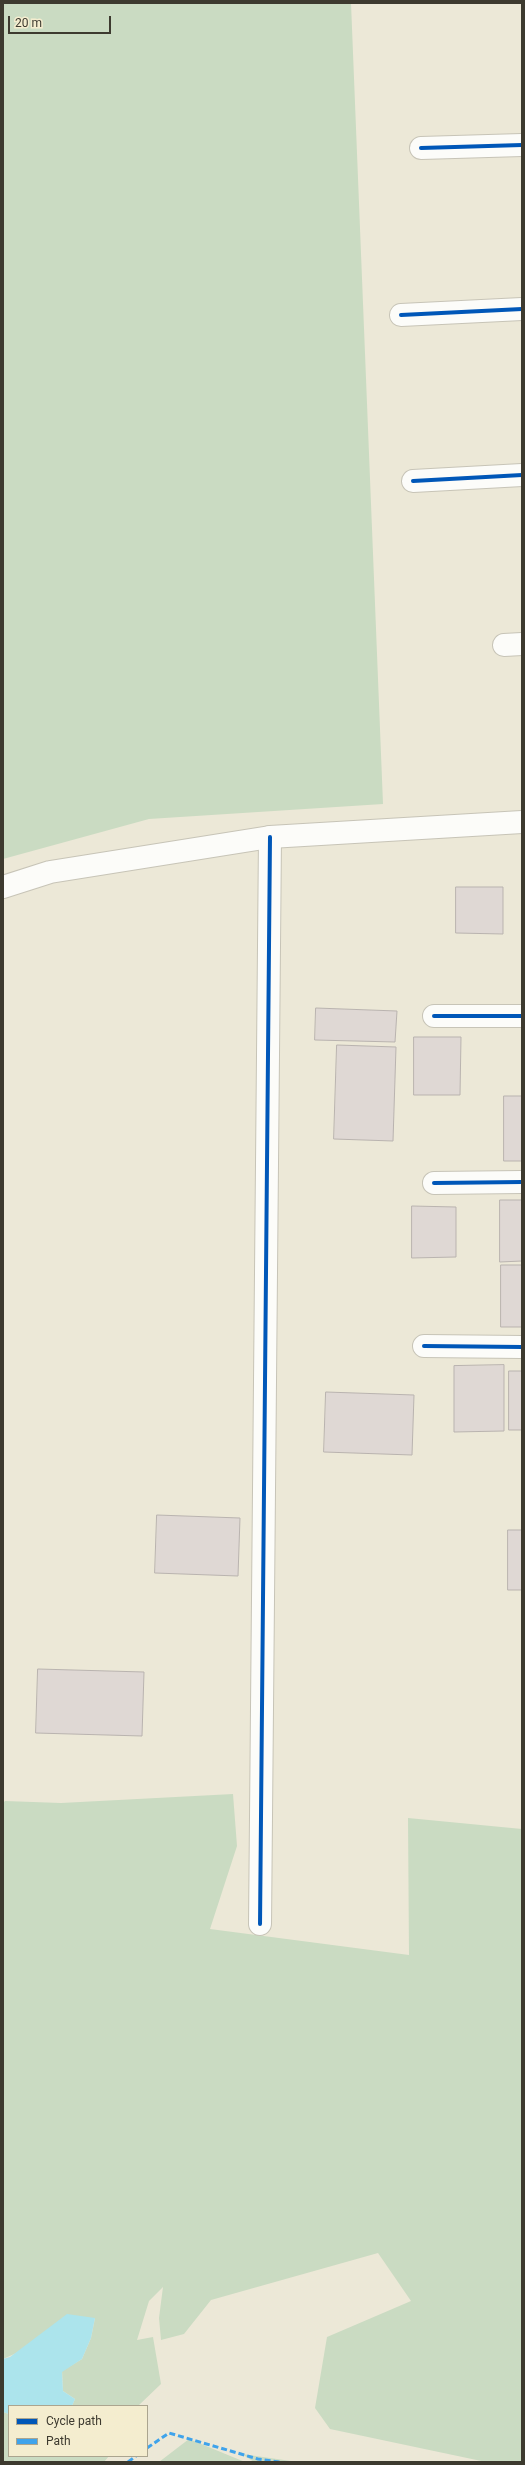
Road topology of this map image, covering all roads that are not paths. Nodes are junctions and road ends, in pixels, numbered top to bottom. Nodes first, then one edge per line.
1 (522, 145) edge
2 (421, 148) dead end
3 (522, 309) edge
4 (401, 315) dead end
5 (522, 475) edge
6 (413, 481) dead end
7 (522, 822) edge
8 (270, 837) junction
9 (3, 887) edge
10 (434, 1016) dead end
11 (522, 1016) edge
12 (522, 1182) edge
13 (434, 1183) dead end
14 (424, 1346) dead end
15 (522, 1347) edge
16 (260, 1924) dead end

1 - 2 street
3 - 4 street
5 - 6 street
7 - 8 street
8 - 9 street
8 - 16 street
10 - 11 street
12 - 13 street
14 - 15 street

